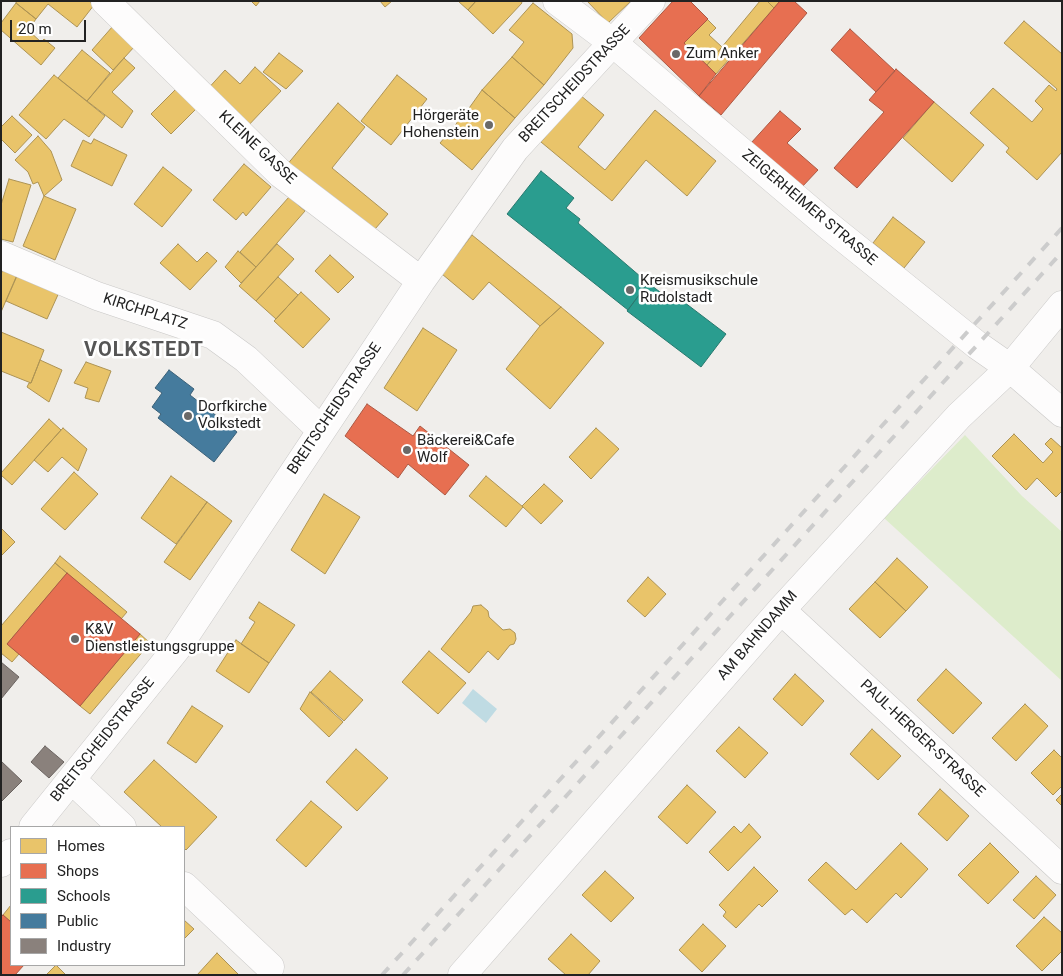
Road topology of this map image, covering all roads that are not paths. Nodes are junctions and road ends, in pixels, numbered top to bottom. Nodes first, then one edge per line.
1 (105, 1) edge
2 (557, 1) edge
3 (651, 1) edge
4 (613, 43) junction
5 (1, 255) edge
6 (421, 281) junction
7 (1062, 305) edge
8 (1010, 368) junction
9 (1062, 414) edge
10 (321, 430) junction
11 (781, 610) junction
12 (72, 780) junction
13 (34, 826) edge
14 (121, 826) edge
15 (1, 832) edge
16 (10, 841) edge
17 (10, 854) edge
18 (1, 864) edge
19 (1062, 870) edge
20 (185, 887) edge
21 (270, 968) dead end
22 (462, 975) edge

1 - 6 street, KLEINE GASSE
2 - 4 street, ZEIGERHEIMER STRASSE
3 - 4 street, BREITSCHEIDSTRASSE
4 - 6 street, BREITSCHEIDSTRASSE
4 - 8 street, ZEIGERHEIMER STRASSE
5 - 10 street, KIRCHPLATZ
6 - 10 street, BREITSCHEIDSTRASSE
7 - 8 street, AM BAHNDAMM
8 - 9 street, ZEIGERHEIMER STRASSE
8 - 11 street, AM BAHNDAMM
10 - 12 street, BREITSCHEIDSTRASSE
11 - 19 street, PAUL-HERGER-STRASSE
11 - 22 street, AM BAHNDAMM
12 - 13 street, BREITSCHEIDSTRASSE
12 - 14 street
15 - 16 street
17 - 18 street
20 - 21 street

